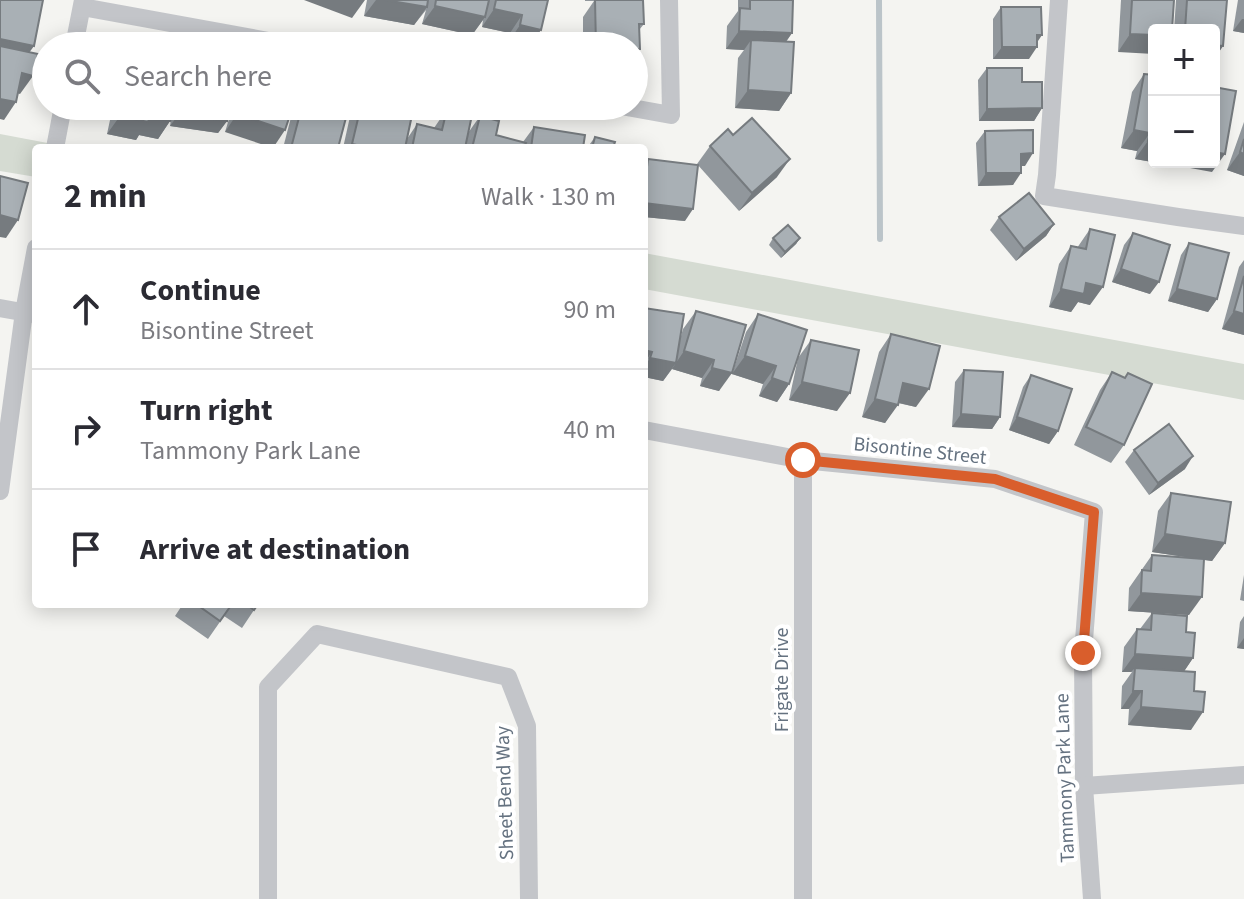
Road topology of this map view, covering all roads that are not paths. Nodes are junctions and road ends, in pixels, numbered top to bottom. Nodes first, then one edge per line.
1 (669, 0) edge
2 (1059, 0) edge
3 (82, 3) edge
4 (77, 32) edge
5 (226, 32) edge
6 (648, 111) edge
7 (60, 120) edge
8 (56, 144) edge
9 (1244, 226) edge
10 (32, 291) edge
11 (0, 308) edge
12 (30, 313) edge
13 (648, 431) edge
14 (803, 460) junction
15 (0, 491) edge
16 (1094, 512) joint
17 (1244, 775) edge
18 (1084, 786) junction
19 (268, 899) edge
20 (529, 899) edge
21 (803, 899) edge
22 (1092, 899) edge

1 - 6 street
2 - 9 street
3 - 4 street
3 - 5 street
7 - 8 street
10 - 12 street
11 - 12 street
12 - 15 street
13 - 14 street, Bisontine Street
14 - 16 street, Bisontine Street
14 - 21 street, Frigate Drive
16 - 18 street, Tammony Park Lane
17 - 18 street
18 - 22 street, Tammony Park Lane
19 - 20 street, Sheet Bend Way

